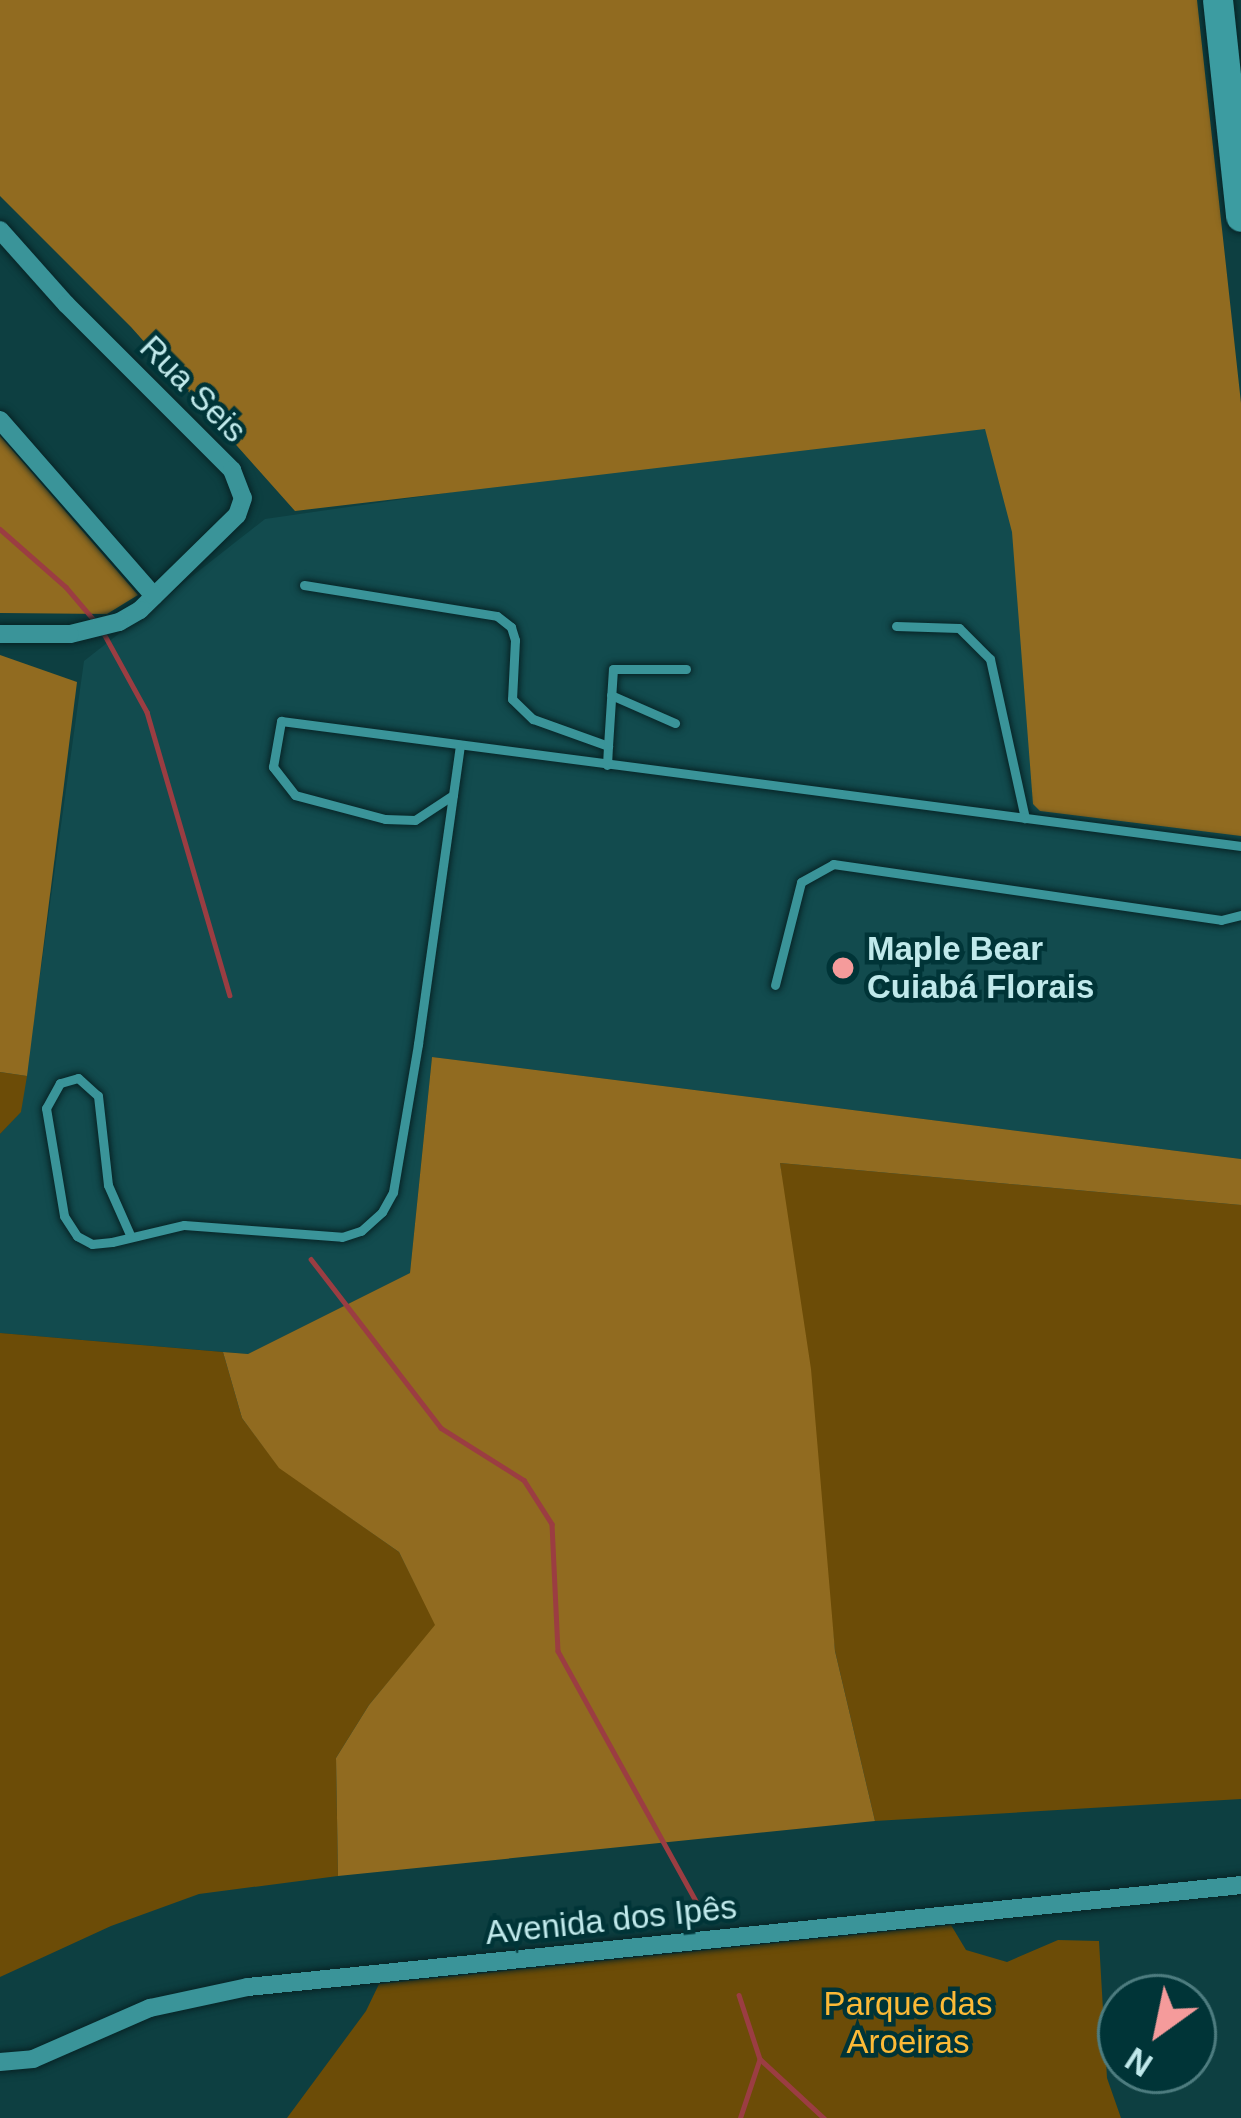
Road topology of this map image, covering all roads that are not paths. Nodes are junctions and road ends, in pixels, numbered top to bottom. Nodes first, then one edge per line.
1 (1218, 0) edge
2 (1241, 217) edge
3 (0, 230) edge
4 (0, 420) edge
5 (304, 585) dead end
6 (154, 596) junction
7 (896, 626) dead end
8 (0, 634) edge
9 (686, 669) dead end
10 (611, 695) junction
11 (675, 723) dead end
12 (460, 745) junction
13 (608, 746) junction
14 (607, 765) junction
15 (453, 795) junction
16 (1025, 818) junction
17 (1241, 846) edge
18 (1241, 915) edge
19 (775, 985) dead end
20 (130, 1237) junction
21 (1241, 1885) edge
22 (0, 2062) edge

1 - 2 main road
3 - 6 street, Rua Seis
4 - 6 street
5 - 13 lane
6 - 8 street, Rua Seis
7 - 16 lane
9 - 10 lane
10 - 11 lane
10 - 13 lane
12 - 14 lane
12 - 15 lane
12 - 15 lane
13 - 14 lane
14 - 16 lane
15 - 20 lane
16 - 17 lane
18 - 19 lane
20 - 20 lane
21 - 22 street, Avenida dos Ipês

